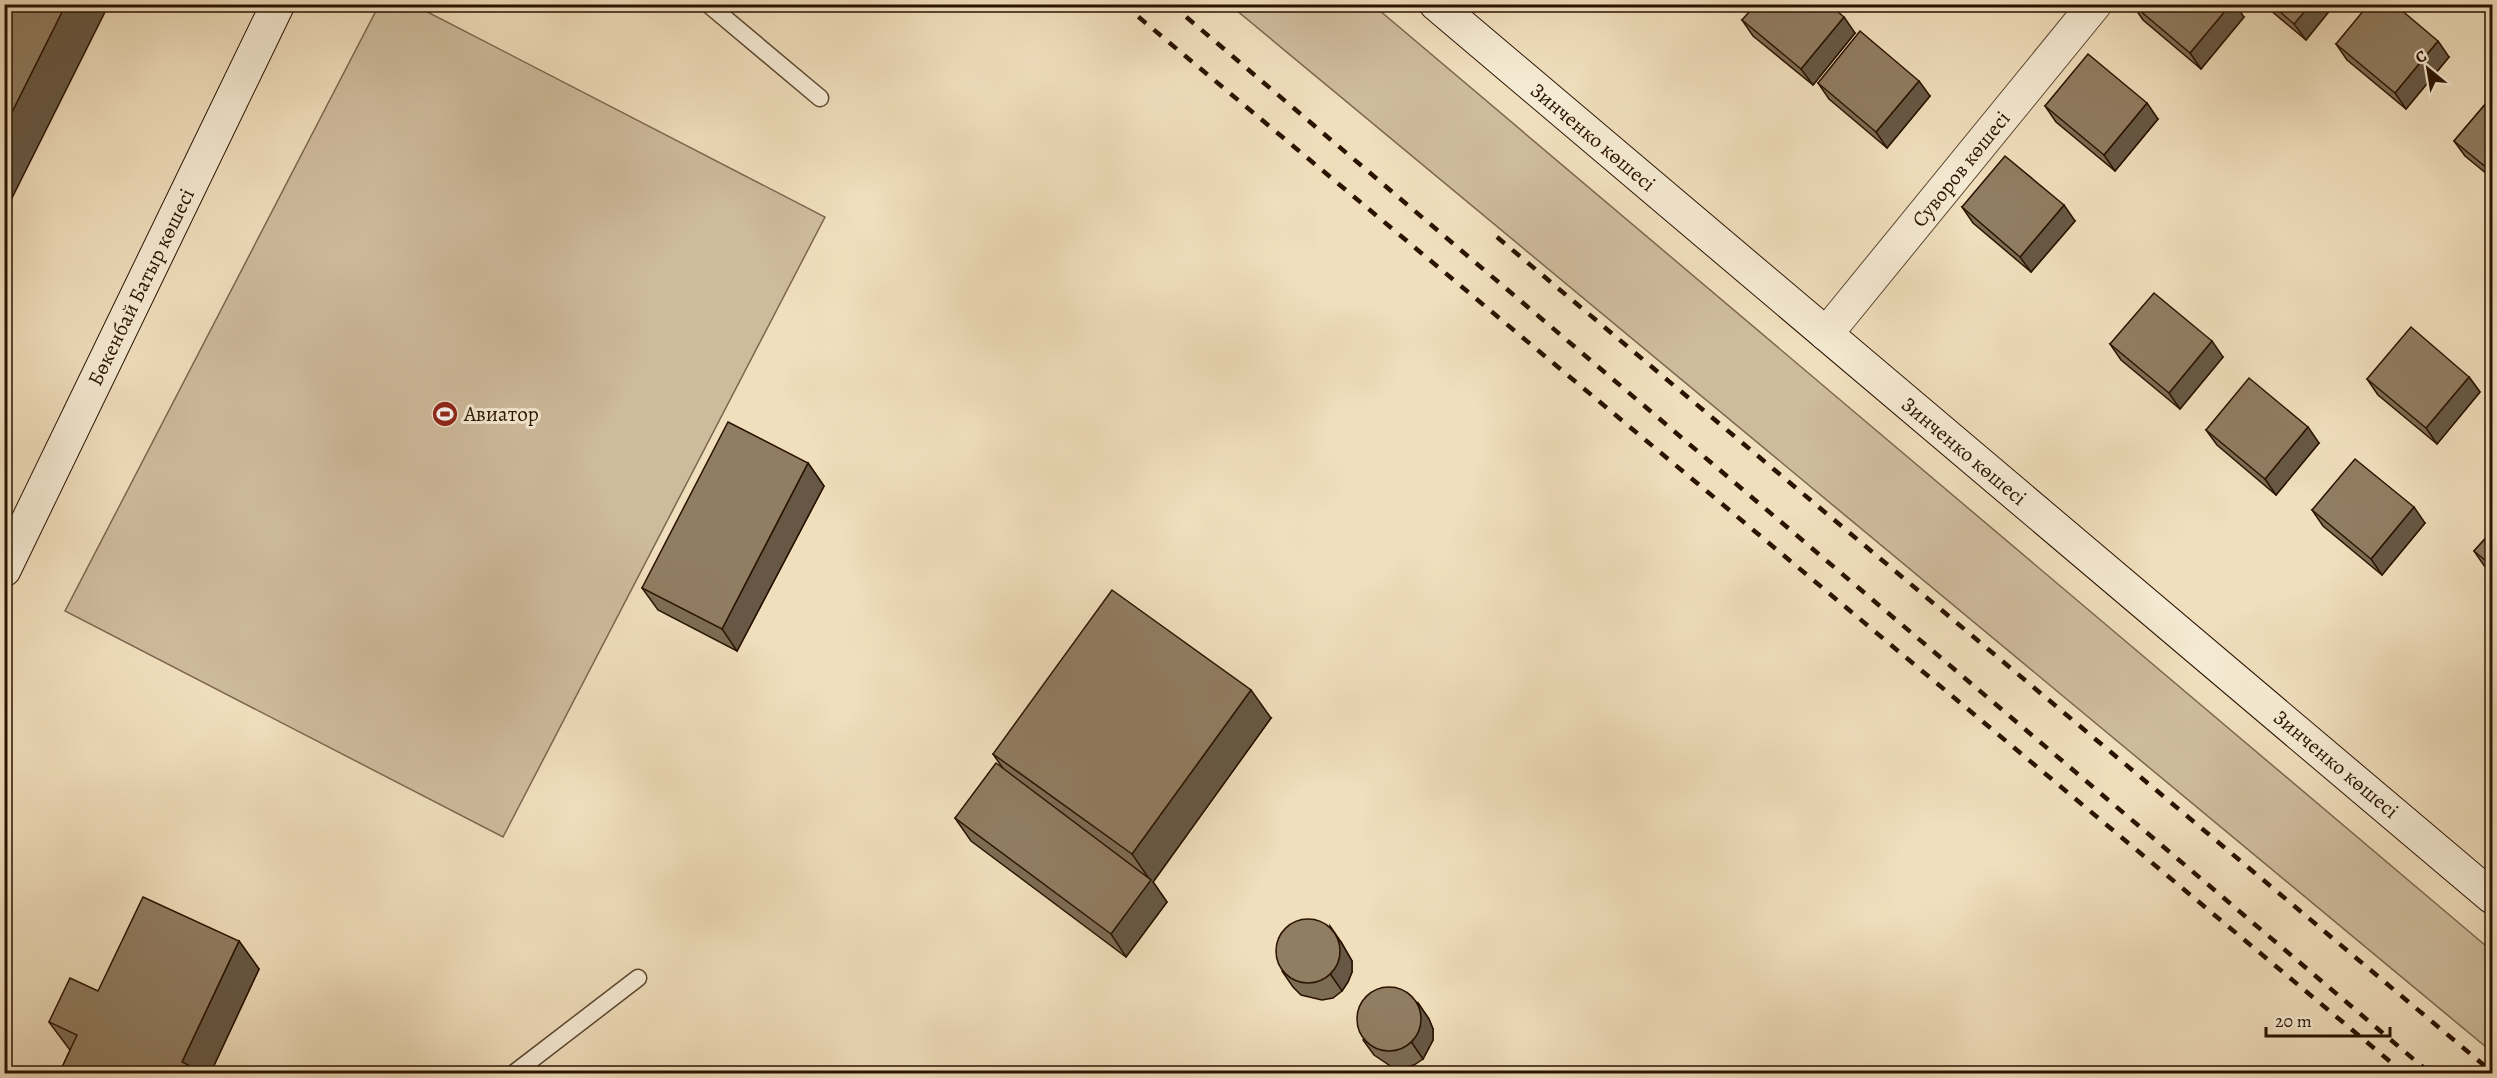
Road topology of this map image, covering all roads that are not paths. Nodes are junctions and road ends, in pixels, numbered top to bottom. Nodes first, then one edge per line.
1 (278, 4) edge
2 (708, 4) edge
3 (1436, 4) edge
4 (2095, 4) edge
5 (820, 98) dead end
6 (1826, 334) junction
7 (4, 570) edge
8 (2493, 897) edge
9 (638, 978) dead end
10 (513, 1074) edge

1 - 7 main road, Бөкенбай Батыр көшесі
2 - 5 lane
3 - 6 main road, Зинченко көшесі
4 - 6 main road, Суворов көшесі
6 - 8 main road, Зинченко көшесі
9 - 10 lane

